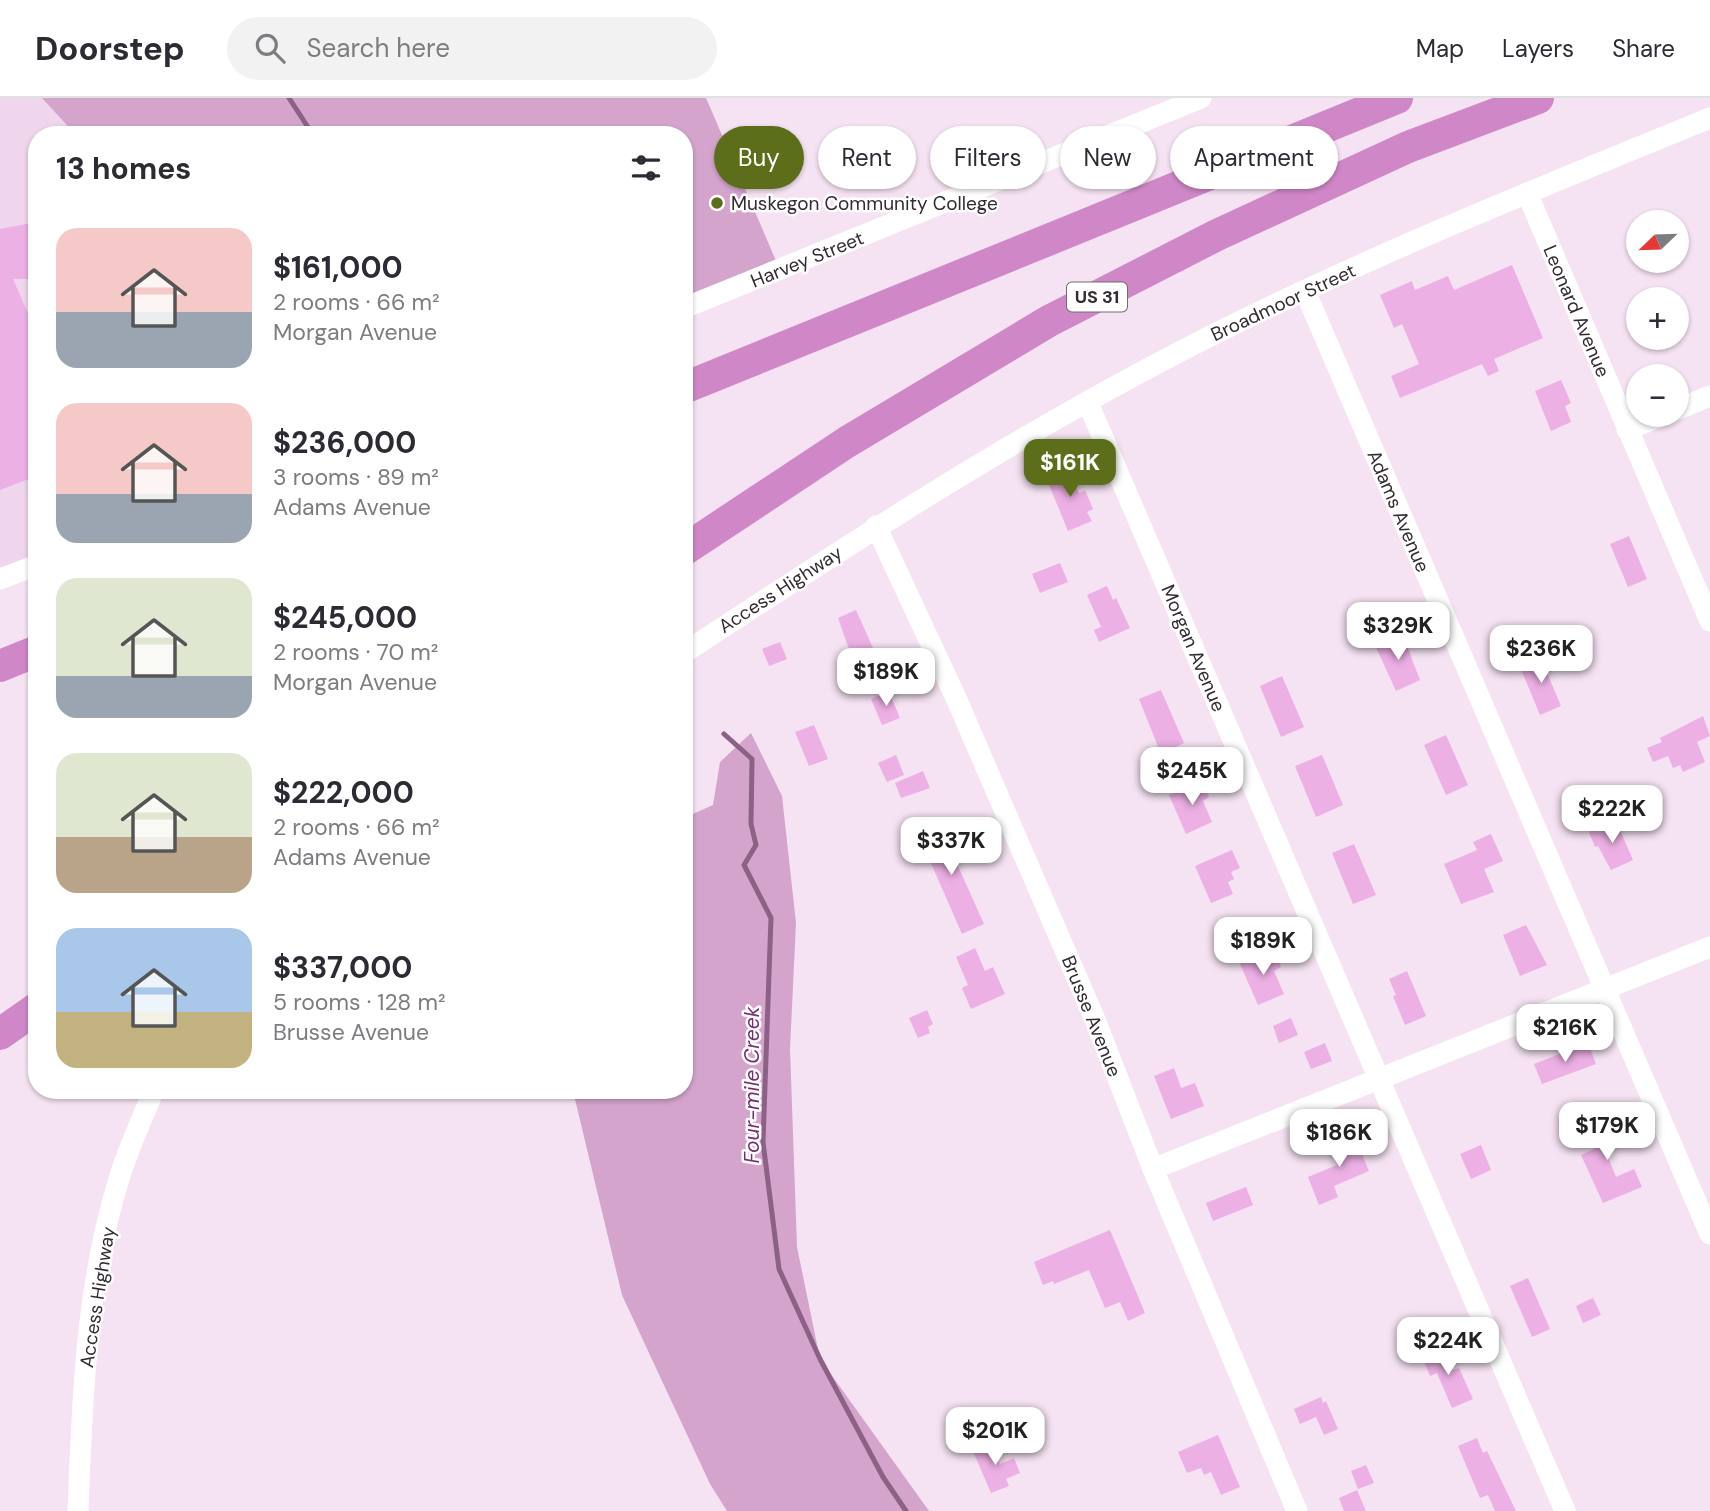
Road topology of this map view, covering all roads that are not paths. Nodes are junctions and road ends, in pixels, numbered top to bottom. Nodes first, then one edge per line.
1 (1201, 98) edge
2 (1397, 98) edge
3 (1538, 98) edge
4 (1710, 118) edge
5 (1527, 193) junction
6 (1305, 290) junction
7 (693, 304) edge
8 (693, 384) edge
9 (1710, 396) edge
10 (1088, 403) junction
11 (1689, 405) edge
12 (1635, 427) edge
13 (1628, 430) junction
14 (876, 526) junction
15 (693, 544) edge
16 (28, 568) edge
17 (0, 579) edge
18 (1710, 621) edge
19 (693, 647) edge
20 (28, 655) edge
21 (0, 666) edge
22 (1710, 947) edge
23 (1605, 990) junction
24 (28, 1014) edge
25 (2, 1033) edge
26 (1380, 1080) junction
27 (150, 1099) edge
28 (1153, 1169) junction
29 (1710, 1234) edge
30 (78, 1511) edge
31 (1297, 1511) edge
32 (1565, 1511) edge

1 - 7 street, Harvey Street
2 - 8 highway
3 - 15 highway, US 31
4 - 5 street, Broadmoor Street
5 - 6 street, Broadmoor Street
5 - 13 street, Leonard Avenue
6 - 10 street, Broadmoor Street
6 - 23 street, Adams Avenue
9 - 11 street
10 - 14 street, Broadmoor Street
10 - 26 street, Morgan Avenue
12 - 13 street
13 - 18 street, Leonard Avenue
14 - 19 street, Access Highway
14 - 28 street, Brusse Avenue
16 - 17 street
20 - 21 highway
22 - 23 street
23 - 26 street
23 - 29 street, Adams Avenue
24 - 25 highway
26 - 28 street
26 - 32 street, Morgan Avenue
27 - 30 street, Access Highway
28 - 31 street, Brusse Avenue

